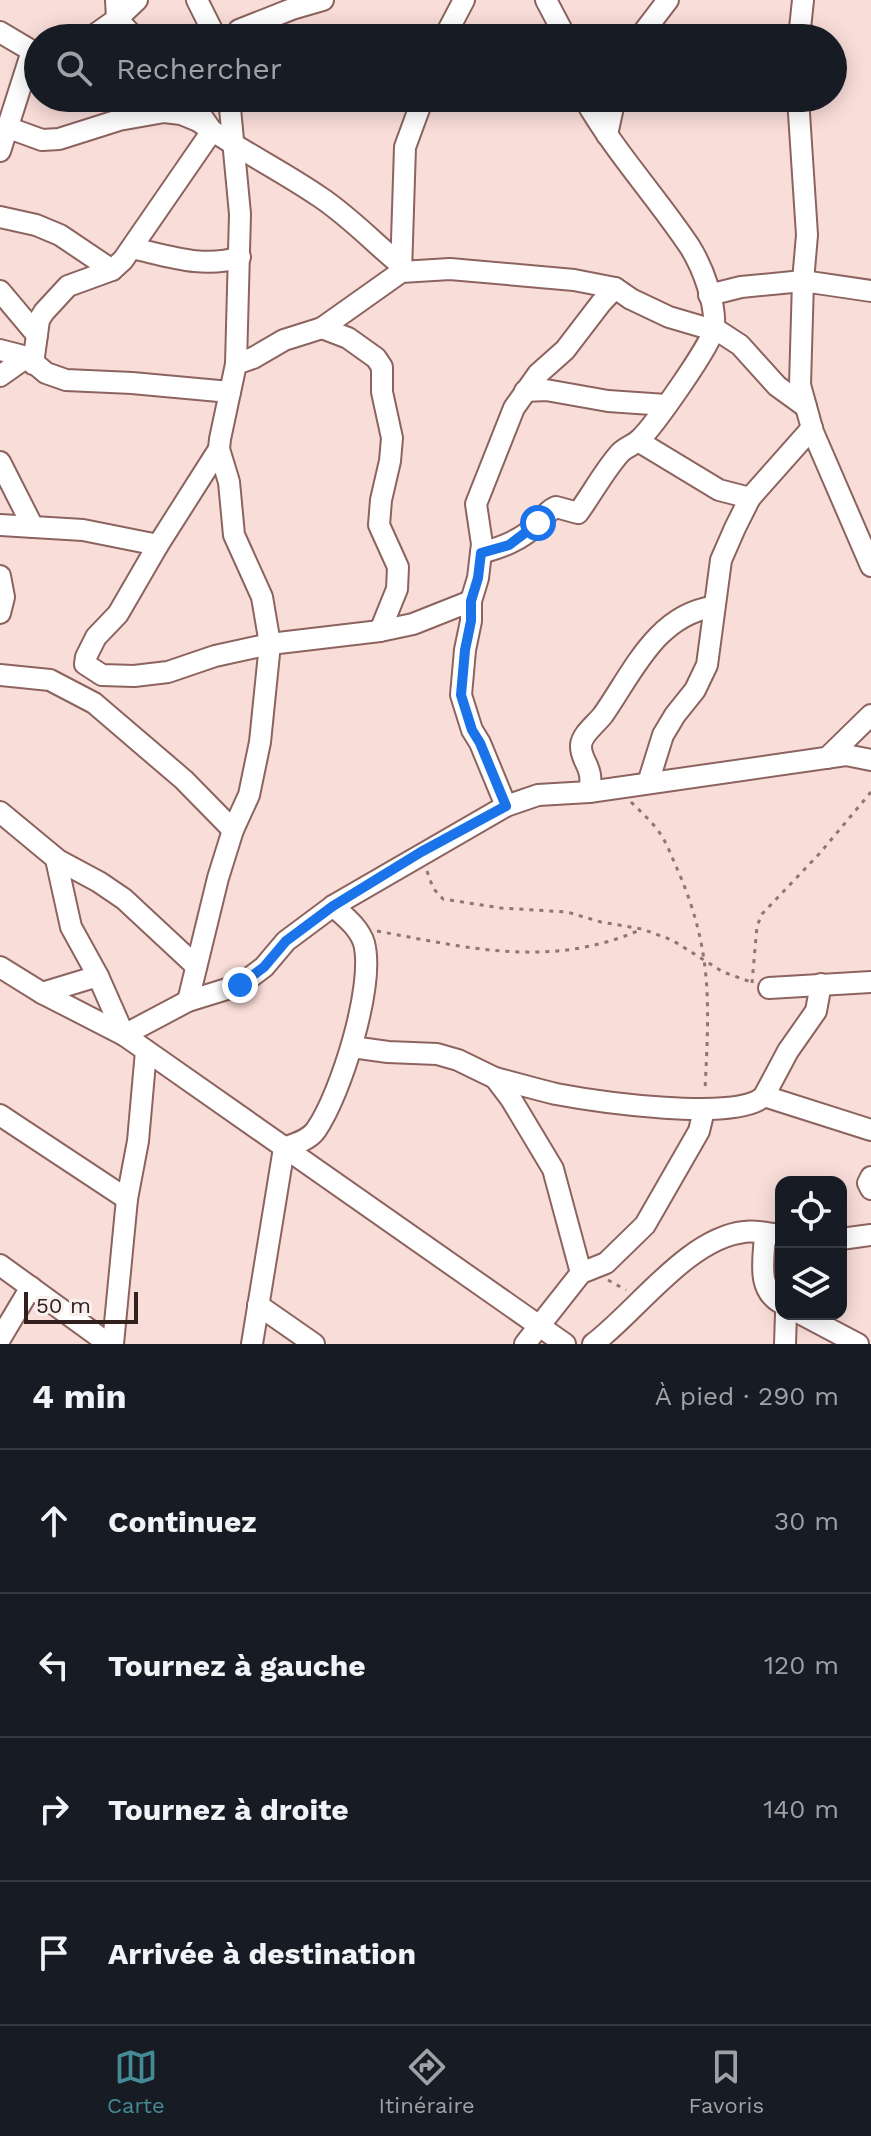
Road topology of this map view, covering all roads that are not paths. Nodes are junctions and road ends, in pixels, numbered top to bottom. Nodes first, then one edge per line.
1 (137, 0) edge
2 (197, 0) edge
3 (323, 0) edge
4 (464, 0) edge
5 (546, 0) edge
6 (668, 0) edge
7 (803, 0) edge
8 (117, 10) edge
9 (209, 24) edge
10 (263, 24) edge
11 (451, 24) edge
12 (559, 24) edge
13 (650, 24) edge
14 (800, 24) edge
15 (0, 32) edge
16 (24, 45) edge
17 (24, 81) edge
18 (147, 112) edge
19 (199, 112) edge
20 (231, 112) edge
21 (413, 112) edge
22 (593, 112) edge
23 (612, 112) edge
24 (799, 112) edge
25 (154, 115) junction
26 (4, 130) edge
27 (212, 131) junction
28 (607, 135) junction
29 (235, 145) junction
30 (0, 151) edge
31 (0, 217) edge
32 (132, 248) junction
33 (240, 257) junction
34 (401, 268) junction
35 (112, 270) junction
36 (803, 281) junction
37 (615, 288) junction
38 (0, 291) edge
39 (871, 291) edge
40 (709, 295) junction
41 (322, 328) junction
42 (714, 330) junction
43 (37, 335) junction
44 (0, 350) edge
45 (30, 360) junction
46 (236, 364) junction
47 (0, 376) edge
48 (525, 391) junction
49 (230, 392) junction
50 (666, 405) junction
51 (806, 407) junction
52 (812, 428) junction
53 (638, 441) junction
54 (219, 449) junction
55 (0, 462) edge
56 (750, 498) junction
57 (0, 525) edge
58 (33, 527) junction
59 (158, 545) junction
60 (481, 553) junction
61 (871, 566) edge
62 (0, 576) edge
63 (471, 601) junction
64 (713, 607) junction
65 (0, 613) edge
66 (380, 631) junction
67 (270, 644) junction
68 (0, 675) edge
69 (871, 715) edge
70 (827, 758) junction
71 (871, 760) edge
72 (648, 783) junction
73 (589, 792) junction
74 (506, 806) junction
75 (3, 822) edge
76 (233, 830) junction
77 (56, 859) junction
78 (333, 906) junction
79 (196, 966) junction
80 (0, 967) edge
81 (98, 976) junction
82 (871, 982) edge
83 (821, 984) junction
84 (760, 985) road end
85 (42, 993) junction
86 (188, 1001) junction
87 (124, 1035) junction
88 (352, 1047) junction
89 (146, 1051) junction
90 (495, 1078) junction
91 (764, 1096) junction
92 (704, 1110) junction
93 (0, 1115) edge
94 (871, 1130) edge
95 (284, 1148) junction
96 (871, 1177) edge
97 (871, 1189) edge
98 (127, 1199) junction
99 (773, 1234) edge
100 (871, 1235) edge
101 (847, 1238) edge
102 (0, 1265) edge
103 (581, 1273) junction
104 (31, 1287) junction
105 (775, 1299) edge
106 (258, 1305) junction
107 (786, 1320) edge
108 (812, 1320) edge
109 (539, 1325) junction
110 (0, 1339) edge
111 (111, 1344) edge
112 (252, 1344) edge
113 (314, 1344) edge
114 (525, 1344) edge
115 (565, 1344) edge
116 (593, 1344) edge
117 (785, 1344) edge
118 (858, 1344) edge

1 - 8 street
2 - 9 street
3 - 10 street
4 - 11 street
5 - 12 street
6 - 13 street
7 - 14 street
15 - 16 street
17 - 26 street
18 - 25 street
19 - 27 street
20 - 29 street
21 - 34 street
22 - 28 street
23 - 28 street
24 - 36 street
25 - 26 street
25 - 27 street
26 - 30 street
27 - 29 street
27 - 32 street
28 - 40 street
29 - 33 street
29 - 34 street
31 - 35 street
32 - 33 street
32 - 35 street
33 - 46 street
34 - 37 street
34 - 41 street
35 - 43 street
36 - 39 street
36 - 40 street
36 - 51 street
37 - 42 street
37 - 48 street
38 - 43 street
40 - 42 street
41 - 46 street
41 - 66 street
42 - 50 street
42 - 51 street
43 - 45 street
44 - 45 street
45 - 47 street
45 - 49 street
46 - 49 street
48 - 50 street
48 - 60 street
49 - 54 street
50 - 53 street
51 - 52 street
52 - 56 street
52 - 61 street
53 - 56 street
53 - 60 street
54 - 59 street
54 - 67 street
55 - 58 street
56 - 64 street
57 - 58 street
58 - 59 street
59 - 67 street
60 - 63 street
62 - 65 street
63 - 66 street
63 - 74 street
64 - 72 street
64 - 73 street
66 - 67 street
67 - 76 street
68 - 76 street
69 - 70 street
70 - 71 street
70 - 72 street
72 - 73 street
73 - 74 street
74 - 78 street
75 - 77 street
76 - 79 street
77 - 79 street
77 - 81 street
78 - 86 street
78 - 88 street
79 - 86 street
80 - 85 street
81 - 85 street
81 - 87 street
82 - 83 street
83 - 84 street
83 - 91 street
85 - 87 street
86 - 87 street
87 - 89 street
88 - 90 street
88 - 95 street
89 - 95 street
89 - 98 street
90 - 92 street
90 - 103 street
91 - 92 street
91 - 94 street
92 - 103 street
93 - 98 street
95 - 106 street
95 - 109 street
96 - 97 street
98 - 111 street
99 - 105 street
99 - 116 street
100 - 101 street
102 - 104 street
103 - 109 street
104 - 110 street
104 - 111 street
106 - 112 street
106 - 113 street
107 - 117 street
108 - 118 street
109 - 114 street
109 - 115 street

